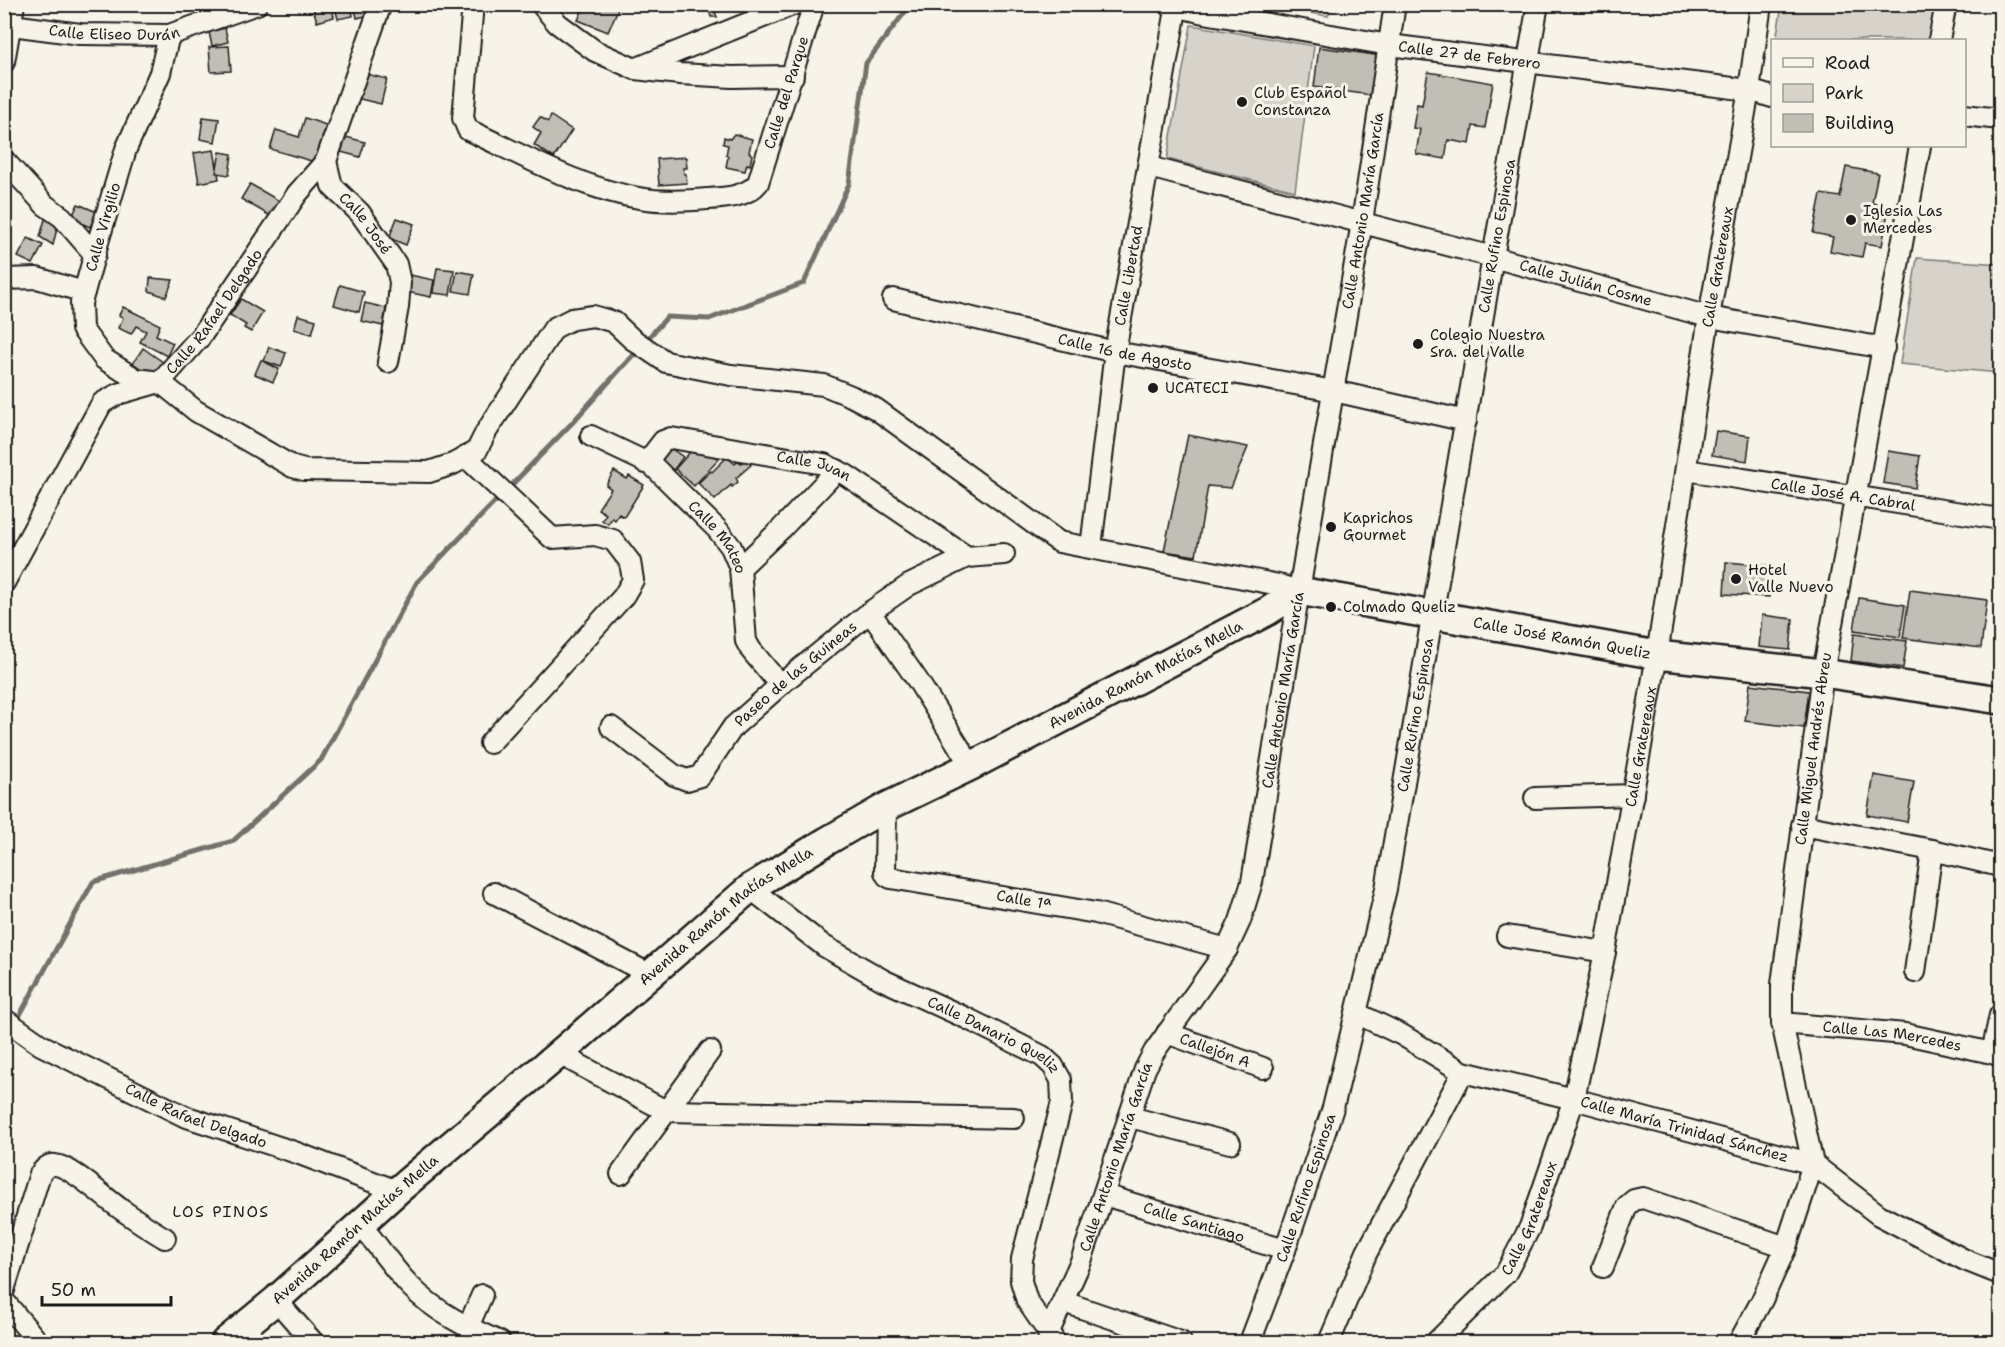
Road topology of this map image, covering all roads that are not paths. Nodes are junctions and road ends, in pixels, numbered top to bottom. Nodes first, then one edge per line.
1 (14, 4) edge
2 (257, 4) edge
3 (381, 4) edge
4 (473, 4) edge
5 (541, 4) edge
6 (795, 4) edge
7 (814, 4) edge
8 (1395, 4) edge
9 (1538, 4) edge
10 (1761, 4) edge
11 (1946, 4) edge
12 (1174, 5) edge
13 (7, 25) edge
14 (169, 35) junction
15 (1939, 39) edge
16 (1389, 45) junction
17 (1528, 61) junction
18 (4, 63) edge
19 (635, 69) junction
20 (793, 76) junction
21 (1749, 90) junction
22 (1771, 96) edge
23 (1966, 115) edge
24 (2001, 120) edge
25 (1920, 147) edge
26 (4, 160) edge
27 (326, 161) junction
28 (1149, 167) junction
29 (1362, 222) junction
30 (95, 255) junction
31 (1493, 257) junction
32 (4, 279) edge
33 (84, 292) junction
34 (892, 299) dead end
35 (1709, 317) junction
36 (1884, 348) junction
37 (1115, 352) junction
38 (388, 362) dead end
39 (160, 382) junction
40 (1334, 392) junction
41 (1466, 421) junction
42 (591, 436) dead end
43 (466, 457) junction
44 (646, 463) junction
45 (837, 470) junction
46 (1686, 470) junction
47 (1857, 498) junction
48 (2001, 519) edge
49 (1091, 547) junction
50 (1004, 554) dead end
51 (967, 557) junction
52 (740, 568) junction
53 (4, 583) edge
54 (1299, 591) junction
55 (870, 612) junction
56 (1434, 616) junction
57 (1657, 655) junction
58 (1823, 673) junction
59 (780, 685) junction
60 (2001, 700) edge
61 (611, 727) dead end
62 (490, 743) dead end
63 (971, 766) junction
64 (1634, 795) junction
65 (1535, 798) dead end
66 (886, 807) junction
67 (1802, 825) junction
68 (1932, 850) junction
69 (2001, 866) edge
70 (750, 888) junction
71 (494, 893) dead end
72 (1508, 936) dead end
73 (1227, 949) junction
74 (1605, 952) junction
75 (1915, 972) dead end
76 (649, 974) junction
77 (1356, 1013) junction
78 (2001, 1015) edge
79 (4, 1019) edge
80 (1782, 1023) junction
81 (1167, 1033) junction
82 (710, 1051) dead end
83 (559, 1054) junction
84 (1996, 1055) edge
85 (1263, 1068) dead end
86 (1463, 1072) junction
87 (1574, 1099) junction
88 (666, 1111) junction
89 (1130, 1117) junction
90 (1014, 1118) dead end
91 (1230, 1143) dead end
92 (1813, 1164) junction
93 (621, 1174) dead end
94 (397, 1191) junction
95 (1104, 1195) junction
96 (360, 1224) junction
97 (165, 1238) dead end
98 (1785, 1247) junction
99 (1285, 1250) junction
100 (1603, 1267) dead end
101 (2001, 1274) edge
102 (4, 1290) edge
103 (482, 1295) dead end
104 (276, 1300) junction
105 (4, 1301) edge
106 (1064, 1302) junction
107 (468, 1328) junction
108 (1052, 1338) edge
109 (38, 1342) edge
110 (225, 1342) edge
111 (313, 1342) edge
112 (500, 1342) edge
113 (1181, 1342) edge
114 (1250, 1342) edge
115 (1329, 1342) edge
116 (1436, 1342) edge
117 (1739, 1342) edge

1 - 13 street
2 - 14 street, Calle Eliseo Durán
3 - 27 street, Calle Rafael Delgado
4 - 20 street, Calle del Parque
5 - 19 street
6 - 19 street
7 - 20 street, Calle del Parque
8 - 16 street, Calle Antonio María García
9 - 17 street, Calle Rufino Espinosa
10 - 21 street, Calle Gratereaux
11 - 15 street
12 - 16 street, Calle 27 de Febrero
12 - 28 street, Calle Libertad
13 - 14 street, Calle Eliseo Durán
13 - 18 street
14 - 30 street, Calle Virgilio
16 - 17 street, Calle 27 de Febrero
16 - 29 street, Calle Antonio María García
17 - 21 street, Calle 27 de Febrero
17 - 31 street, Calle Rufino Espinosa
19 - 20 street
21 - 22 street, Calle 27 de Febrero
21 - 35 street, Calle Gratereaux
23 - 24 street
25 - 36 street, Calle Miguel Andrés Abreu
26 - 30 street
27 - 38 street, Calle José
27 - 39 street, Calle Rafael Delgado
28 - 29 street, Calle Julián Cosme
28 - 37 street, Calle Libertad
29 - 31 street, Calle Julián Cosme
29 - 40 street, Calle Antonio María García
30 - 33 street, Calle Virgilio
31 - 35 street, Calle Julián Cosme
31 - 41 street, Calle Rufino Espinosa
32 - 33 street
33 - 39 street, Calle Virgilio
34 - 37 street, Calle 16 de Agosto
35 - 36 street, Calle Julián Cosme
35 - 46 street, Calle Gratereaux
36 - 47 street, Calle Miguel Andrés Abreu
37 - 40 street, Calle 16 de Agosto
37 - 49 street, Calle Libertad
39 - 43 street
39 - 53 street, Calle Rafael Delgado
40 - 41 street, Calle 16 de Agosto
40 - 54 street, Calle Antonio María García
41 - 56 street, Calle Rufino Espinosa
42 - 44 street, Calle Mateo
43 - 49 street
43 - 62 street
44 - 45 street, Calle Juan
44 - 52 street, Calle Mateo
45 - 51 street, Calle Juan
45 - 52 street
46 - 47 street, Calle José A. Cabral
46 - 57 street, Calle Gratereaux
47 - 48 street, Calle José A. Cabral
47 - 58 street, Calle Miguel Andrés Abreu
49 - 54 street, Calle José Ramón Queliz
50 - 51 street, Paseo de las Guineas
51 - 55 street, Paseo de las Guineas
52 - 59 street, Calle Mateo
54 - 56 street, Calle José Ramón Queliz
54 - 63 street, Avenida Ramón Matías Mella
54 - 73 street, Calle Antonio María García
55 - 59 street, Paseo de las Guineas
55 - 63 street
56 - 57 street, Calle José Ramón Queliz
56 - 77 street, Calle Rufino Espinosa
57 - 58 street, Calle José Ramón Queliz
57 - 64 street, Calle Gratereaux
58 - 60 street, Calle José Ramón Queliz
58 - 67 street, Calle Miguel Andrés Abreu
59 - 61 street, Paseo de las Guineas
63 - 66 street, Avenida Ramón Matías Mella
64 - 65 street
64 - 74 street, Calle Gratereaux
66 - 70 street, Avenida Ramón Matías Mella
66 - 73 street, Calle 1ª
67 - 68 street
67 - 80 street, Calle Miguel Andrés Abreu
68 - 69 street
68 - 75 street
70 - 76 street, Avenida Ramón Matías Mella
70 - 108 street, Calle Danario Queliz
71 - 76 street
72 - 74 street
73 - 81 street, Calle Antonio María García
74 - 87 street, Calle Gratereaux
76 - 83 street, Avenida Ramón Matías Mella
77 - 86 street, Calle María Trinidad Sánchez
77 - 99 street, Calle Rufino Espinosa
78 - 84 street
79 - 94 street, Calle Rafael Delgado
80 - 84 street, Calle Las Mercedes
80 - 92 street, Calle Miguel Andrés Abreu
81 - 85 street, Callejón A
81 - 89 street, Calle Antonio María García
82 - 88 street
83 - 88 street
83 - 94 street, Avenida Ramón Matías Mella
86 - 87 street, Calle María Trinidad Sánchez
86 - 115 street
87 - 92 street, Calle María Trinidad Sánchez
87 - 116 street, Calle Gratereaux
88 - 90 street
88 - 93 street
89 - 91 street
89 - 95 street, Calle Antonio María García
92 - 98 street
92 - 101 street, Calle María Trinidad Sánchez
94 - 96 street, Avenida Ramón Matías Mella
95 - 99 street, Calle Santiago
95 - 106 street, Calle Antonio María García
96 - 104 street, Avenida Ramón Matías Mella
96 - 107 street
97 - 102 street
98 - 100 street
98 - 117 street
99 - 114 street, Calle Rufino Espinosa
103 - 107 street
104 - 110 street, Avenida Ramón Matías Mella
104 - 111 street
105 - 109 street
106 - 108 street, Calle Antonio María García
106 - 113 street
107 - 112 street

